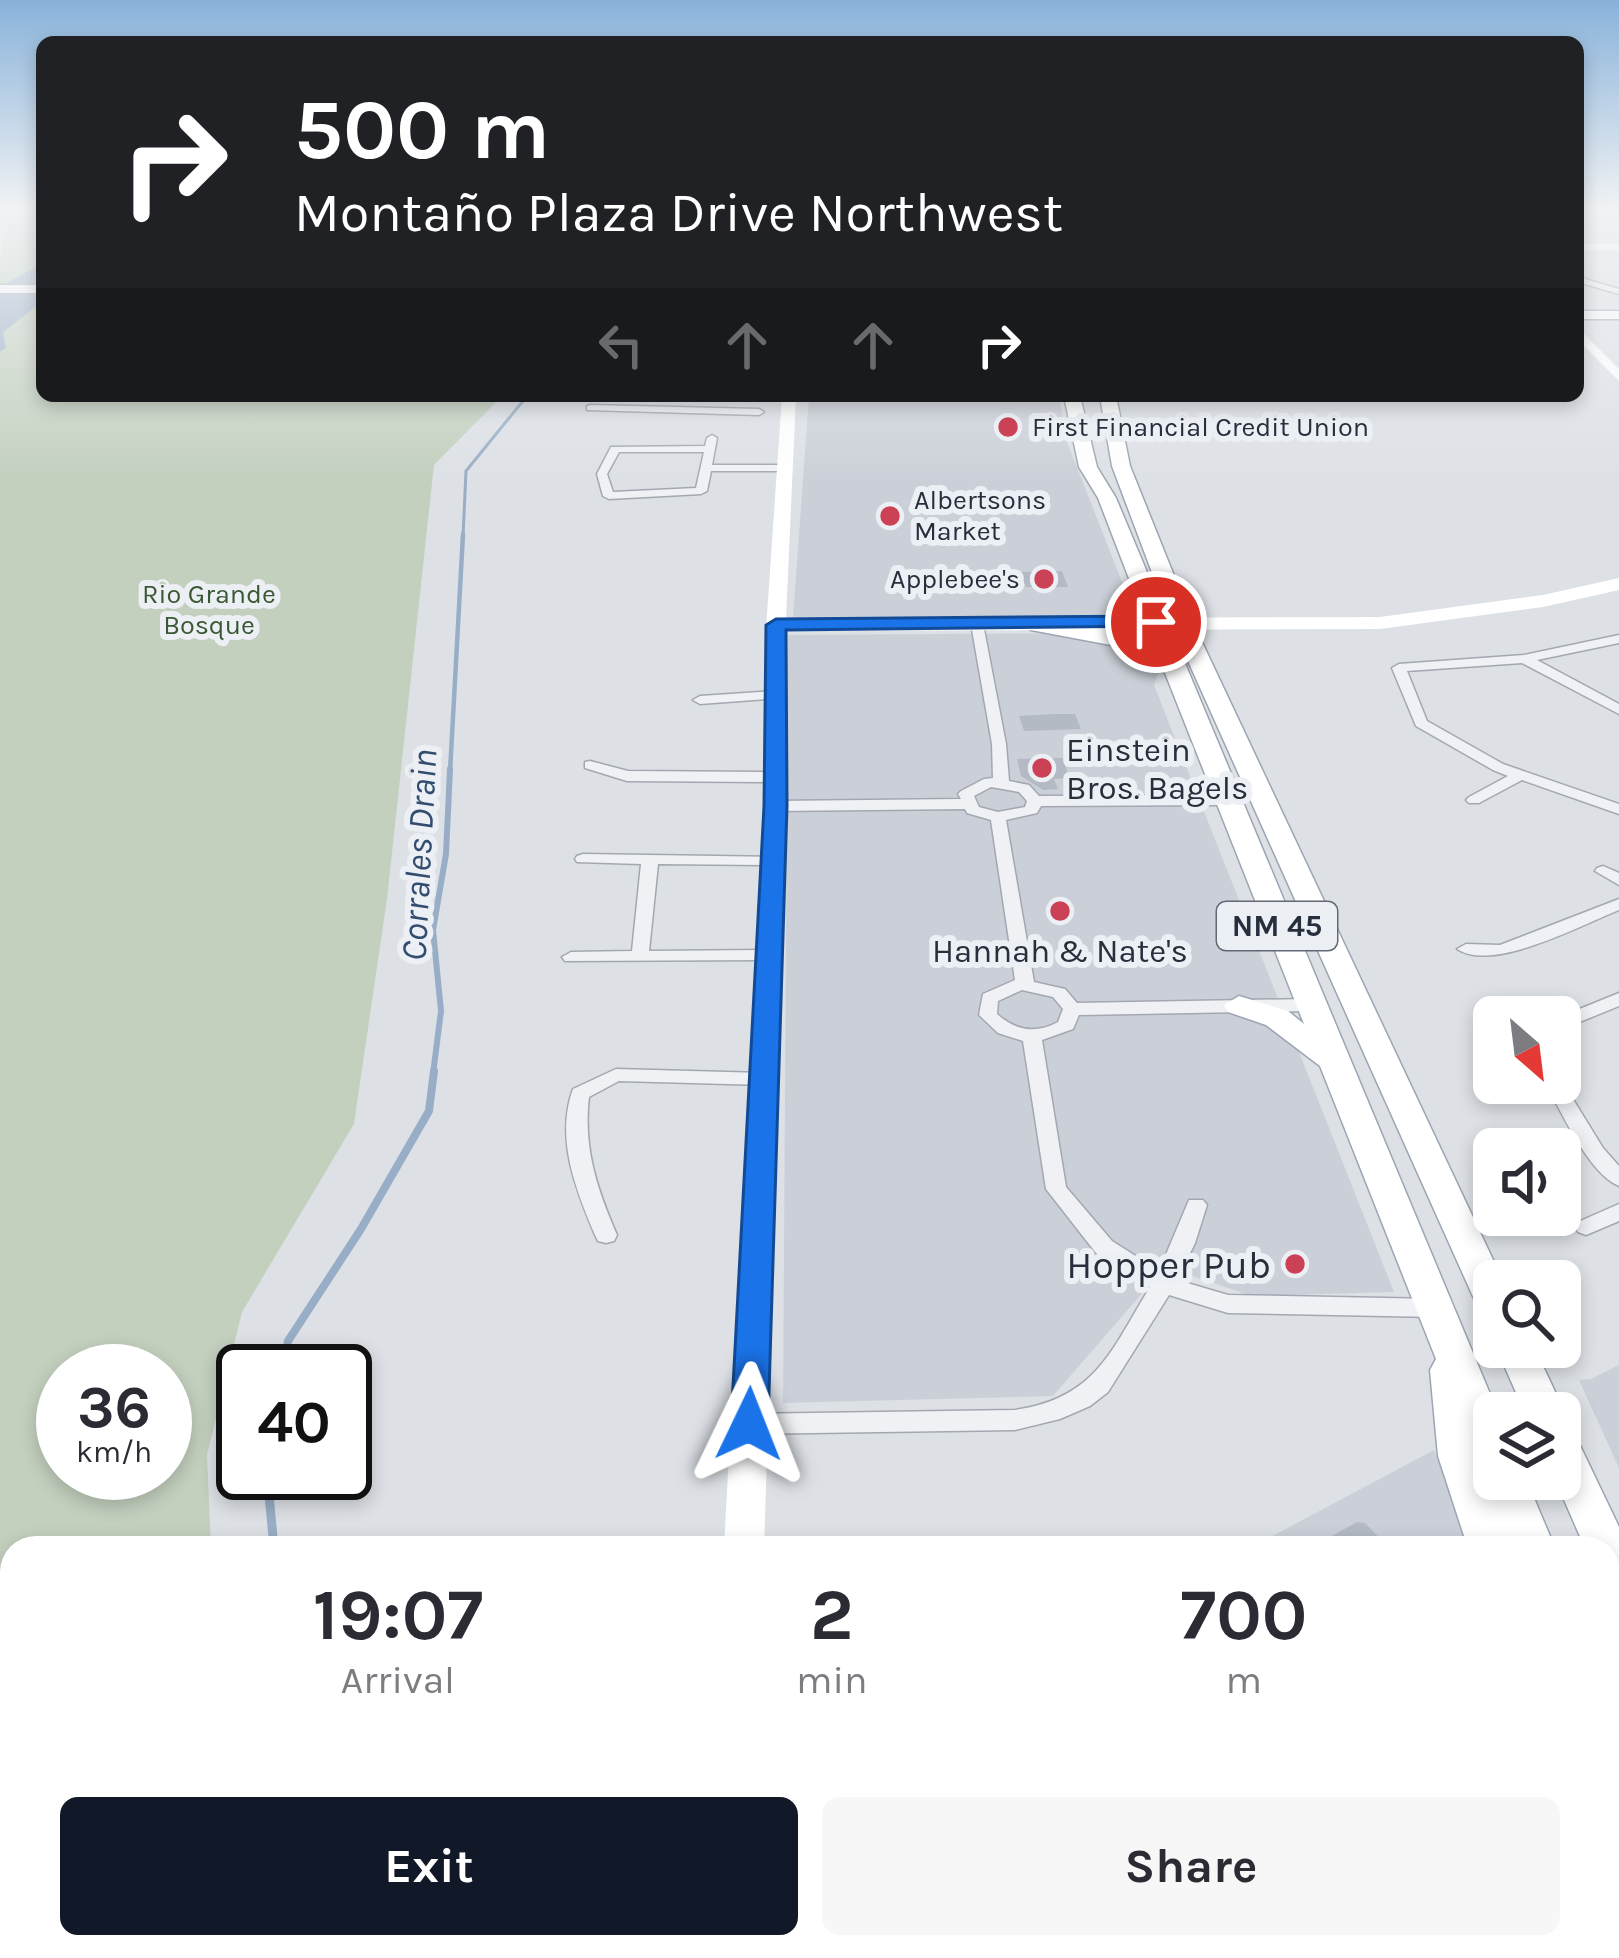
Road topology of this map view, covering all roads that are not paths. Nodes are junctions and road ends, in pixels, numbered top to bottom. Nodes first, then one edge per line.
1 (1584, 312) edge
2 (1619, 312) edge
3 (1584, 339) edge
4 (1619, 377) edge
5 (668, 402) edge
6 (788, 402) edge
7 (1073, 402) edge
8 (1109, 402) edge
9 (591, 408) dead end
10 (666, 410) junction
11 (759, 412) dead end
12 (706, 468) junction
13 (785, 468) junction
14 (609, 496) junction
15 (609, 517) dead end
16 (1619, 584) edge
17 (1169, 622) junction
18 (976, 624) junction
19 (1031, 624) junction
20 (776, 625) junction
21 (1619, 639) edge
22 (1524, 659) junction
23 (1175, 669) junction
24 (775, 695) junction
25 (700, 700) dead end
26 (1619, 710) edge
27 (590, 765) dead end
28 (1521, 775) junction
29 (776, 777) junction
30 (1000, 782) junction
31 (1225, 800) junction
32 (1474, 800) dead end
33 (1035, 801) junction
34 (967, 804) junction
35 (776, 806) junction
36 (1619, 809) edge
37 (998, 818) junction
38 (583, 859) dead end
39 (650, 860) junction
40 (773, 860) junction
41 (1619, 904) edge
42 (1466, 949) dead end
43 (769, 955) junction
44 (640, 956) junction
45 (572, 957) dead end
46 (1025, 984) junction
47 (1619, 999) edge
48 (1238, 1005) junction
49 (1307, 1005) junction
50 (1072, 1009) junction
51 (1581, 1015) edge
52 (1033, 1036) junction
53 (1336, 1067) junction
54 (764, 1079) junction
55 (1567, 1104) edge
56 (1619, 1180) edge
57 (1196, 1205) dead end
58 (1619, 1212) edge
59 (1586, 1227) dead end
60 (606, 1235) dead end
61 (1474, 1260) edge
62 (1164, 1285) junction
63 (1473, 1290) edge
64 (1441, 1321) junction
65 (1473, 1401) edge
66 (749, 1424) junction
67 (1581, 1490) edge
68 (1513, 1500) edge
69 (745, 1536) edge
70 (1486, 1536) edge
71 (1528, 1536) edge
72 (1602, 1536) edge

1 - 2 main road
3 - 4 street
5 - 10 street
6 - 13 street
7 - 17 main road, NM 45
8 - 17 main road, NM 45
9 - 10 street
10 - 11 street
12 - 13 street
12 - 14 street
12 - 14 street
13 - 20 street
14 - 15 street
16 - 17 street
17 - 19 street
17 - 23 main road, NM 45
17 - 61 main road, NM 45
18 - 19 street
18 - 20 street
18 - 30 street
19 - 23 main road
20 - 24 street
21 - 22 street
22 - 26 street
22 - 28 street
23 - 31 main road, NM 45
24 - 25 street
24 - 29 street
27 - 29 street
28 - 32 street
28 - 36 street
29 - 35 street
30 - 33 street
30 - 34 street
31 - 33 street
31 - 49 main road, NM 45
33 - 37 street
34 - 35 street
34 - 37 street
35 - 40 street
37 - 46 street
38 - 39 street
39 - 40 street
39 - 44 street
40 - 43 street
41 - 42 street
43 - 44 street
43 - 54 street
44 - 45 street
46 - 50 street
46 - 52 street
47 - 51 street
48 - 49 street
48 - 50 street
48 - 53 main road
49 - 53 main road, NM 45
49 - 63 main road
50 - 52 street
52 - 62 street
53 - 64 main road, NM 45
54 - 60 street
54 - 66 street
55 - 56 street
57 - 62 street
58 - 59 street
62 - 64 street
62 - 66 street
64 - 65 main road, NM 45
64 - 70 main road
66 - 69 street
67 - 72 main road
68 - 71 main road

